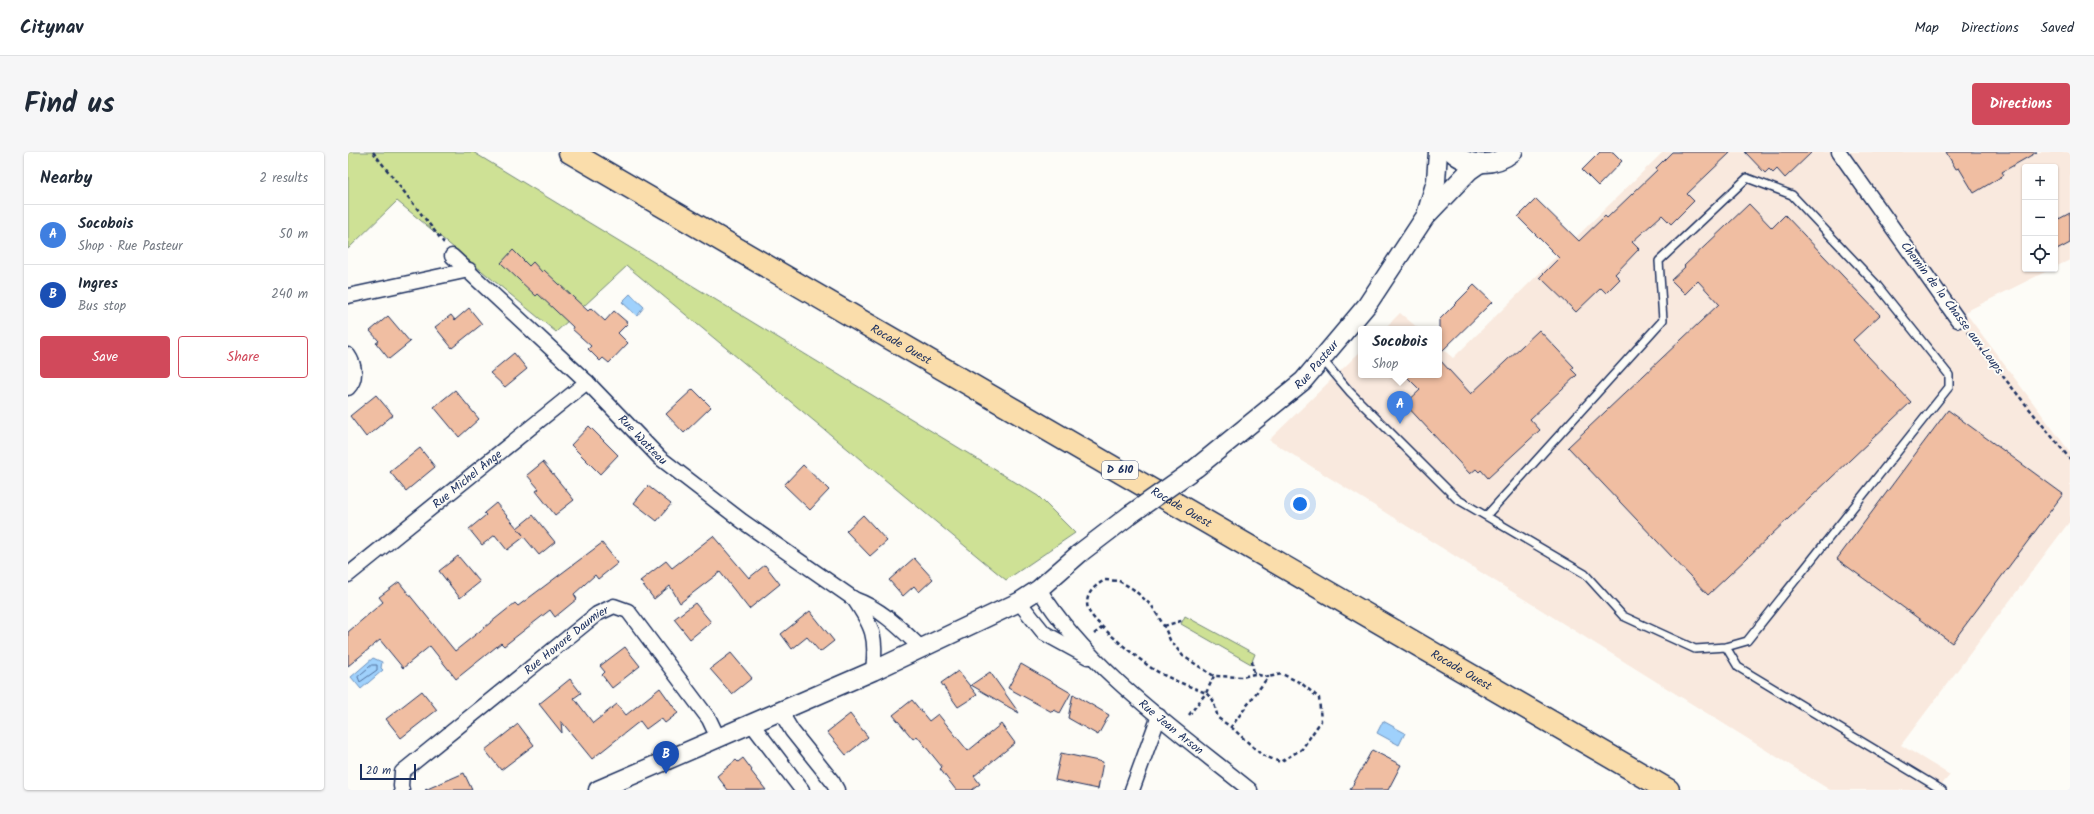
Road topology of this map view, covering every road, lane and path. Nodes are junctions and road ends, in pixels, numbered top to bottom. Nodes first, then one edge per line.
1 (373, 152) edge
2 (570, 152) edge
3 (1438, 152) edge
4 (1452, 152) edge
5 (1513, 152) edge
6 (1839, 152) edge
7 (1479, 164) junction
8 (1425, 218) junction
9 (444, 244) dead end
10 (452, 256) dead end
11 (469, 270) junction
12 (348, 296) edge
13 (1958, 320) joint
14 (348, 355) edge
15 (1322, 359) junction
16 (587, 382) junction
17 (348, 388) edge
18 (2070, 459) edge
19 (1486, 516) junction
20 (348, 575) edge
21 (1039, 589) junction
22 (854, 599) junction
23 (1019, 602) junction
24 (1184, 620) dead end
25 (1164, 626) junction
26 (1726, 648) junction
27 (922, 649) junction
28 (1252, 661) dead end
29 (1095, 662) junction
30 (873, 671) junction
31 (1254, 674) junction
32 (1214, 676) junction
33 (1268, 677) junction
34 (1206, 693) junction
35 (780, 711) junction
36 (1189, 715) dead end
37 (1158, 716) junction
38 (752, 723) junction
39 (1231, 727) junction
40 (718, 738) junction
41 (402, 790) edge
42 (598, 790) edge
43 (802, 790) edge
44 (837, 790) edge
45 (1132, 790) edge
46 (1250, 790) edge
47 (1668, 790) edge
48 (1942, 790) edge

1 - 9 path
2 - 47 main road, Rocade Ouest / D 610
3 - 8 street, Rue Pasteur
4 - 7 street
5 - 7 street
6 - 13 street, Chemin de la Chasse aux Loups
7 - 8 street, Rue Pasteur
8 - 15 street, Rue Pasteur
10 - 11 street, Rue Watteau
11 - 12 street
11 - 16 street, Rue Watteau
13 - 18 path, Chemin de la Chasse aux Loups
14 - 17 street
15 - 19 lane
15 - 21 street, Rue Pasteur, bridge
16 - 20 street, Rue Michel Ange
16 - 22 street, Rue Watteau
19 - 26 lane
19 - 26 lane
21 - 23 street, Rue Pasteur
21 - 29 street, Rue Jean Arson
22 - 27 street, Rue Watteau
22 - 30 street, Rue Watteau
23 - 27 street, Rue Pasteur
23 - 29 street, Rue Jean Arson
24 - 25 path
25 - 32 path
25 - 34 path
26 - 48 lane
27 - 30 street, Rue Pasteur
28 - 31 path
29 - 37 street, Rue Jean Arson
30 - 35 street, Rue Pasteur
31 - 32 path
31 - 33 path
32 - 34 path
33 - 39 path
33 - 39 path
34 - 36 path
34 - 39 path
35 - 38 street, Rue Pasteur
35 - 44 street
37 - 45 street
37 - 46 street, Rue Jean Arson
38 - 40 street, Rue Pasteur
38 - 43 street
40 - 41 street, Rue Honoré Daumier
40 - 42 street, Rue Pasteur

